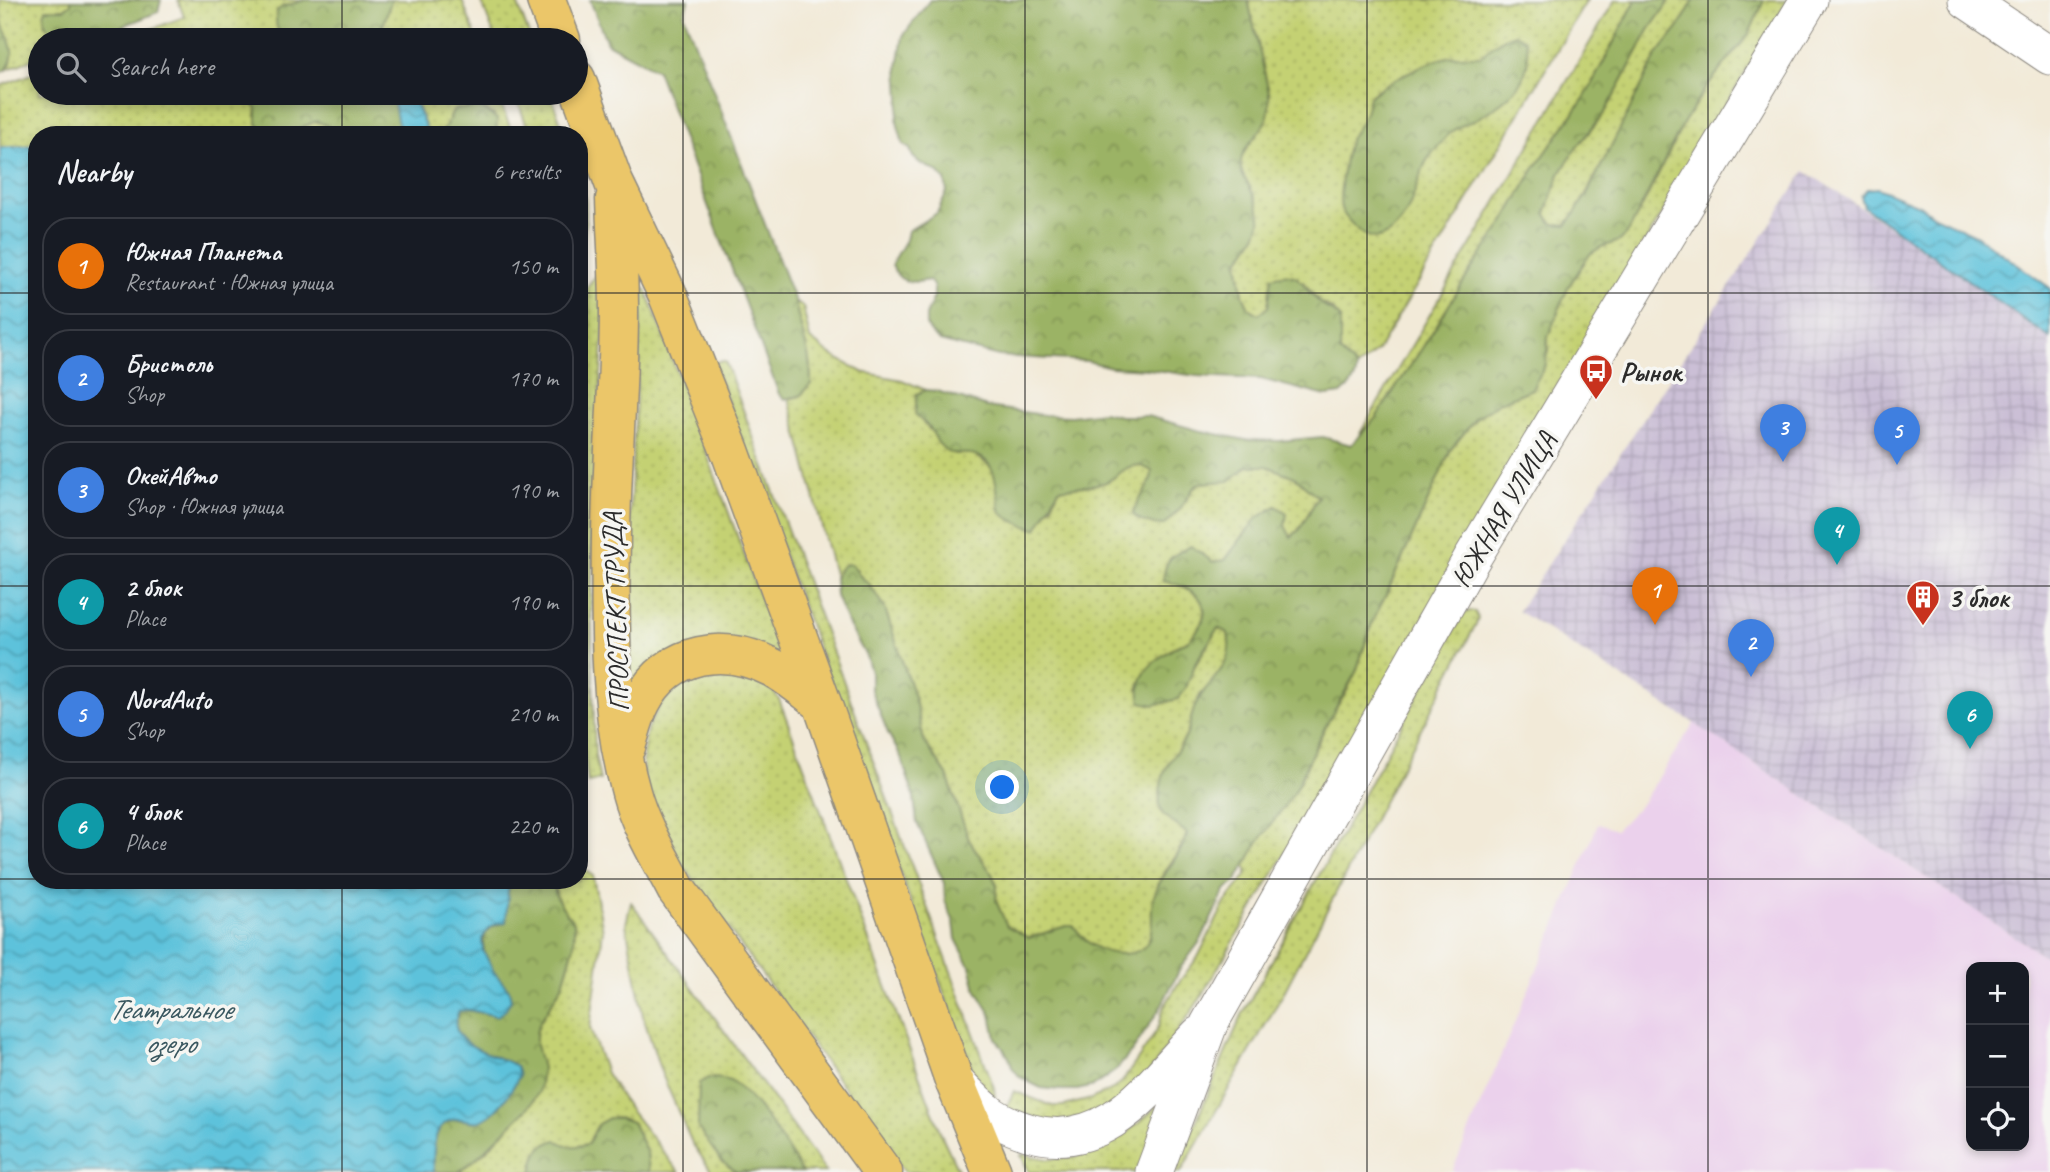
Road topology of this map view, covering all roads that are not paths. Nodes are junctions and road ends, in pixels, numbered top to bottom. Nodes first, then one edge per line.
1 (546, 0) edge
2 (1809, 0) edge
3 (1967, 0) edge
4 (556, 28) edge
5 (2050, 56) edge
6 (586, 105) edge
7 (614, 183) junction
8 (822, 703) junction
9 (623, 756) junction
10 (1209, 1024) junction
11 (954, 1080) junction
12 (883, 1172) edge
13 (992, 1172) edge
14 (1154, 1172) edge

1 - 4 main road
2 - 10 street, ЮЖНАЯ УЛИЦА
3 - 5 street
6 - 7 main road, ПРОСПЕКТ ТРУДА
7 - 8 main road, ПРОСПЕКТ ТРУДА
7 - 9 main road, ПРОСПЕКТ ТРУДА
8 - 9 main road
8 - 11 main road, ПРОСПЕКТ ТРУДА
9 - 12 main road, ПРОСПЕКТ ТРУДА
10 - 11 street
10 - 14 street
11 - 13 main road, ПРОСПЕКТ ТРУДА

